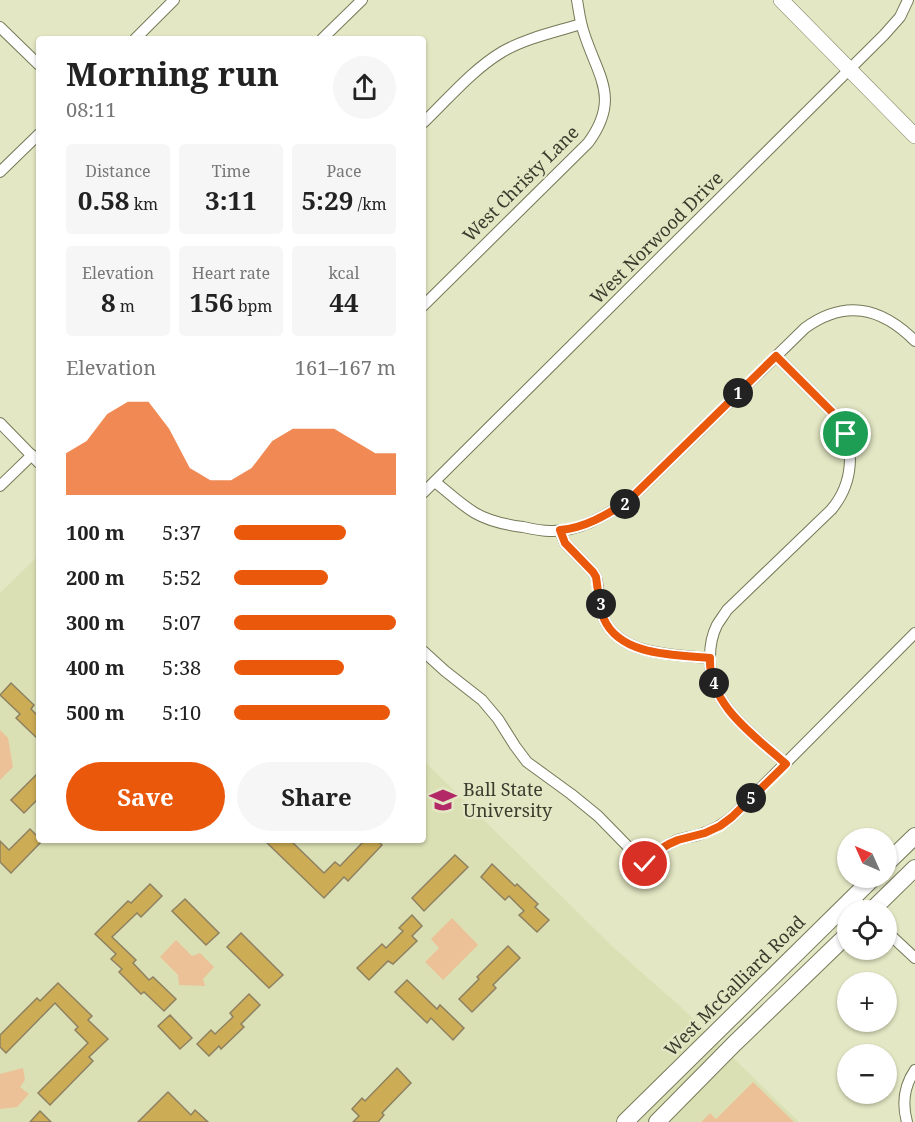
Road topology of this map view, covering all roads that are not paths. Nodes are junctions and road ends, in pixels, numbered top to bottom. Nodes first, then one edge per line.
1 (174, 0) edge
2 (362, 0) edge
3 (578, 0) edge
4 (781, 0) edge
5 (908, 0) edge
6 (581, 24) junction
7 (0, 27) edge
8 (138, 36) edge
9 (325, 36) edge
10 (36, 62) edge
11 (850, 70) junction
12 (426, 120) edge
13 (915, 136) edge
14 (36, 137) edge
15 (0, 172) edge
16 (426, 303) edge
17 (915, 341) edge
18 (776, 356) junction
19 (0, 423) edge
20 (35, 459) edge
21 (435, 482) junction
22 (0, 486) edge
23 (426, 490) edge
24 (560, 530) junction
25 (915, 633) edge
26 (426, 654) edge
27 (710, 658) junction
28 (786, 764) junction
29 (915, 836) edge
30 (897, 853) edge
31 (645, 864) junction
32 (915, 868) edge
33 (656, 874) dead end
34 (862, 888) edge
35 (853, 897) junction
36 (856, 900) edge
37 (882, 900) edge
38 (897, 941) edge
39 (837, 945) edge
40 (915, 958) edge
41 (915, 1070) edge
42 (625, 1122) edge
43 (657, 1122) edge
44 (907, 1122) edge

1 - 8 street
2 - 9 street
3 - 6 street, West Christy Lane
4 - 11 street
5 - 11 street, West Norwood Drive
6 - 12 street
6 - 16 street, West Christy Lane
7 - 10 street
11 - 13 street
11 - 21 street, West Norwood Drive
14 - 15 street
17 - 18 street
18 - 24 street
18 - 27 street
19 - 20 street
20 - 22 street
21 - 23 street, West Norwood Drive
21 - 24 street
24 - 27 street
25 - 28 street
26 - 31 street
27 - 28 street
28 - 31 street
29 - 30 main road
31 - 33 street
32 - 37 main road
34 - 35 main road, West McGalliard Road
35 - 36 street
35 - 42 main road, West McGalliard Road
38 - 40 street
39 - 43 main road
41 - 44 street

